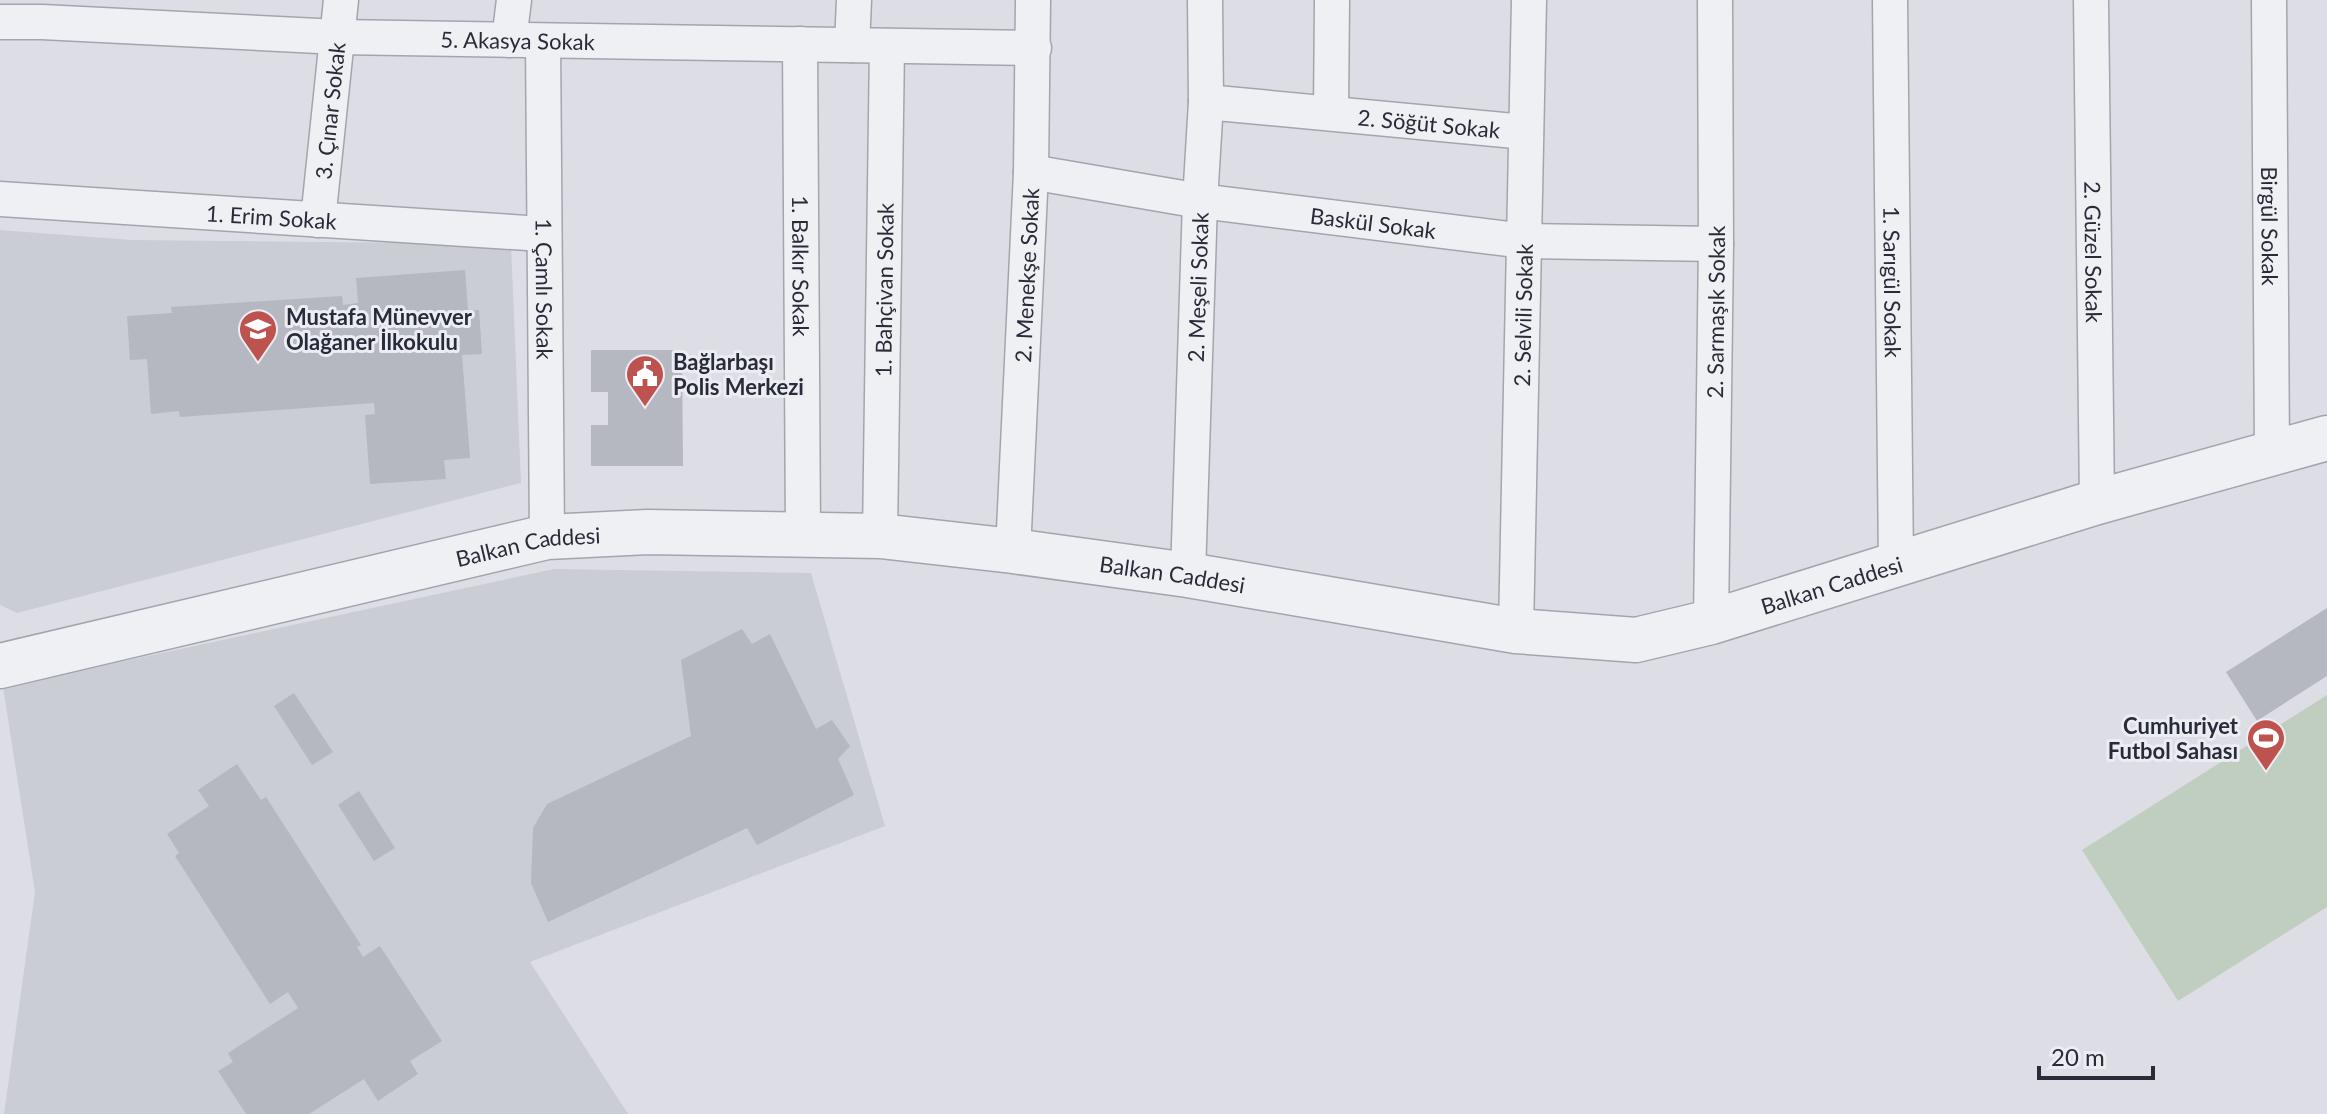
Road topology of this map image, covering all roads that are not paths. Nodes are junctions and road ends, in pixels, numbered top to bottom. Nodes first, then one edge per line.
1 (341, 0) edge
2 (514, 0) edge
3 (854, 0) edge
4 (1033, 0) edge
5 (1205, 0) edge
6 (1332, 0) edge
7 (1529, 0) edge
8 (1715, 0) edge
9 (1890, 0) edge
10 (2091, 0) edge
11 (2269, 0) edge
12 (0, 22) edge
13 (338, 37) junction
14 (509, 40) junction
15 (543, 41) junction
16 (800, 44) junction
17 (852, 45) junction
18 (887, 46) junction
19 (1034, 48) junction
20 (1206, 102) junction
21 (1331, 112) junction
22 (1526, 132) junction
23 (1031, 172) junction
24 (0, 199) edge
25 (1200, 201) junction
26 (318, 220) junction
27 (543, 234) junction
28 (1524, 241) junction
29 (1716, 244) junction
30 (2327, 438) edge
31 (2272, 454) junction
32 (2097, 502) junction
33 (803, 534) junction
34 (880, 536) junction
35 (547, 537) junction
36 (1013, 551) junction
37 (1896, 565) junction
38 (1188, 575) junction
39 (1711, 622) junction
40 (1516, 631) junction
41 (0, 666) edge

1 - 13 street, 3. Çınar Sokak
2 - 14 street
3 - 17 street
4 - 19 street, 2. Menekşe Sokak
5 - 20 street, 2. Meşeli Sokak
6 - 21 street, 2. Söğüt Sokak
7 - 22 street, 2. Selvili Sokak
8 - 29 street, 2. Sarmaşık Sokak
9 - 37 street, 1. Sarıgül Sokak
10 - 32 street, 2. Güzel Sokak
11 - 31 street, Birgül Sokak
12 - 13 street, 5. Akasya Sokak
13 - 14 street, 5. Akasya Sokak
13 - 26 street, 3. Çınar Sokak
14 - 15 street, 5. Akasya Sokak
15 - 16 street, 5. Akasya Sokak
15 - 27 street, 1. Çamlı Sokak
16 - 17 street, 5. Akasya Sokak
16 - 33 street, 1. Balkır Sokak
17 - 18 street, 5. Akasya Sokak
18 - 19 street, 5. Akasya Sokak
18 - 34 street, 1. Bahçivan Sokak
19 - 23 street, 2. Menekşe Sokak
20 - 21 street, 2. Söğüt Sokak
20 - 25 street, 2. Meşeli Sokak
21 - 22 street, 2. Söğüt Sokak
22 - 28 street, 2. Selvili Sokak
23 - 25 street, Baskül Sokak
23 - 36 street, 2. Menekşe Sokak
24 - 26 street, 1. Erim Sokak
25 - 28 street, Baskül Sokak
25 - 38 street, 2. Meşeli Sokak
26 - 27 street, 1. Erim Sokak
27 - 35 street, 1. Çamlı Sokak
28 - 29 street, Baskül Sokak
28 - 40 street, 2. Selvili Sokak
29 - 39 street, 2. Sarmaşık Sokak
30 - 31 street, Balkan Caddesi
31 - 32 street, Balkan Caddesi
32 - 37 street, Balkan Caddesi
33 - 34 street, Balkan Caddesi
33 - 35 street, Balkan Caddesi
34 - 36 street, Balkan Caddesi
35 - 41 street, Balkan Caddesi
36 - 38 street, Balkan Caddesi
37 - 39 street, Balkan Caddesi
38 - 40 street, Balkan Caddesi
39 - 40 street, Balkan Caddesi

